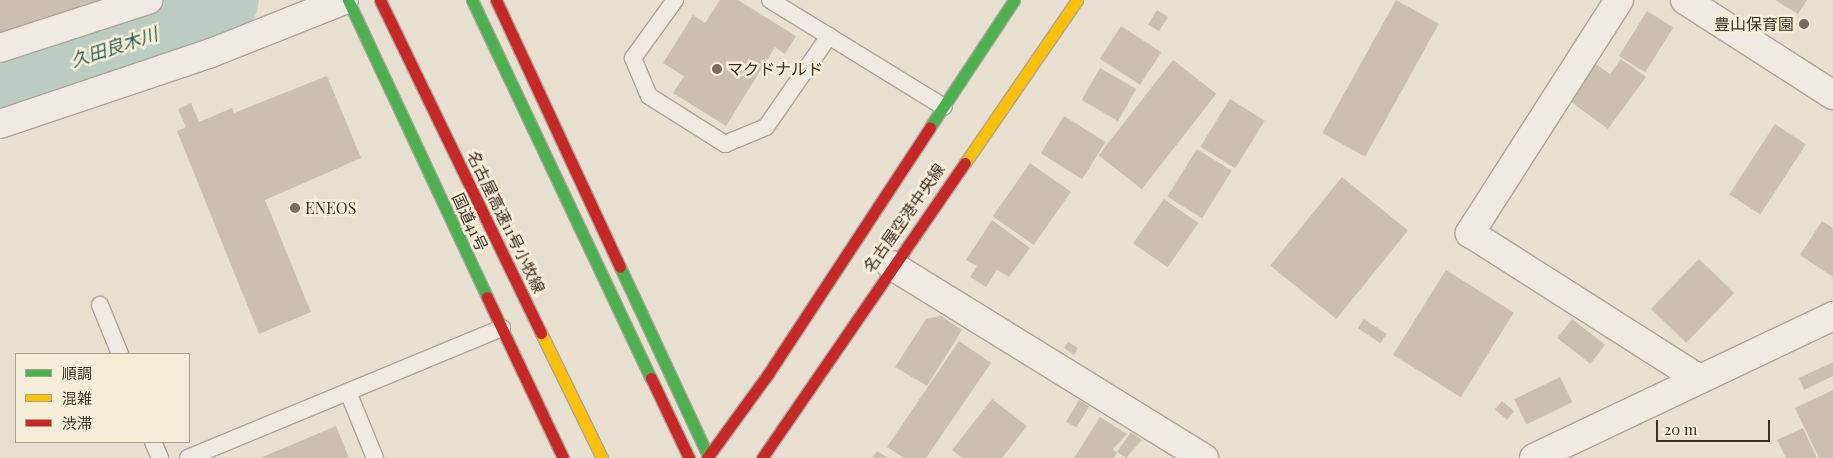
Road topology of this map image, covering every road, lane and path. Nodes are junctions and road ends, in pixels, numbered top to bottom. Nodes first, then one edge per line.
1 (148, 0) edge
2 (344, 0) edge
3 (348, 0) edge
4 (380, 0) edge
5 (472, 0) edge
6 (496, 0) edge
7 (675, 0) edge
8 (770, 0) edge
9 (1014, 0) edge
10 (1077, 0) edge
11 (1619, 0) edge
12 (1685, 0) edge
13 (829, 36) junction
14 (0, 48) edge
15 (1833, 95) edge
16 (944, 107) junction
17 (0, 124) edge
18 (891, 265) junction
19 (100, 305) dead end
20 (1833, 316) edge
21 (502, 328) junction
22 (120, 353) edge
23 (1699, 380) junction
24 (348, 392) junction
25 (154, 443) edge
26 (1583, 448) edge
27 (708, 457) edge
28 (160, 458) edge
29 (188, 458) edge
30 (375, 458) edge
31 (563, 458) edge
32 (602, 458) edge
33 (689, 458) edge
34 (762, 458) edge
35 (1204, 458) edge
36 (1534, 458) edge

1 - 14 street
2 - 17 street
3 - 21 main road, 国道41号
4 - 32 main road, 名古屋高速11号小牧線
5 - 33 main road
6 - 27 main road
7 - 13 lane
8 - 13 lane
9 - 16 main road, 名古屋空港中央線
10 - 18 main road, 名古屋空港中央線
11 - 23 street
12 - 15 street
13 - 16 lane
16 - 27 main road, 名古屋空港中央線
18 - 34 main road, 名古屋空港中央線
18 - 35 street
19 - 22 lane
20 - 23 street
21 - 24 lane
21 - 31 main road, 国道41号
23 - 26 street
24 - 29 lane
24 - 30 lane
25 - 28 lane
26 - 36 street

